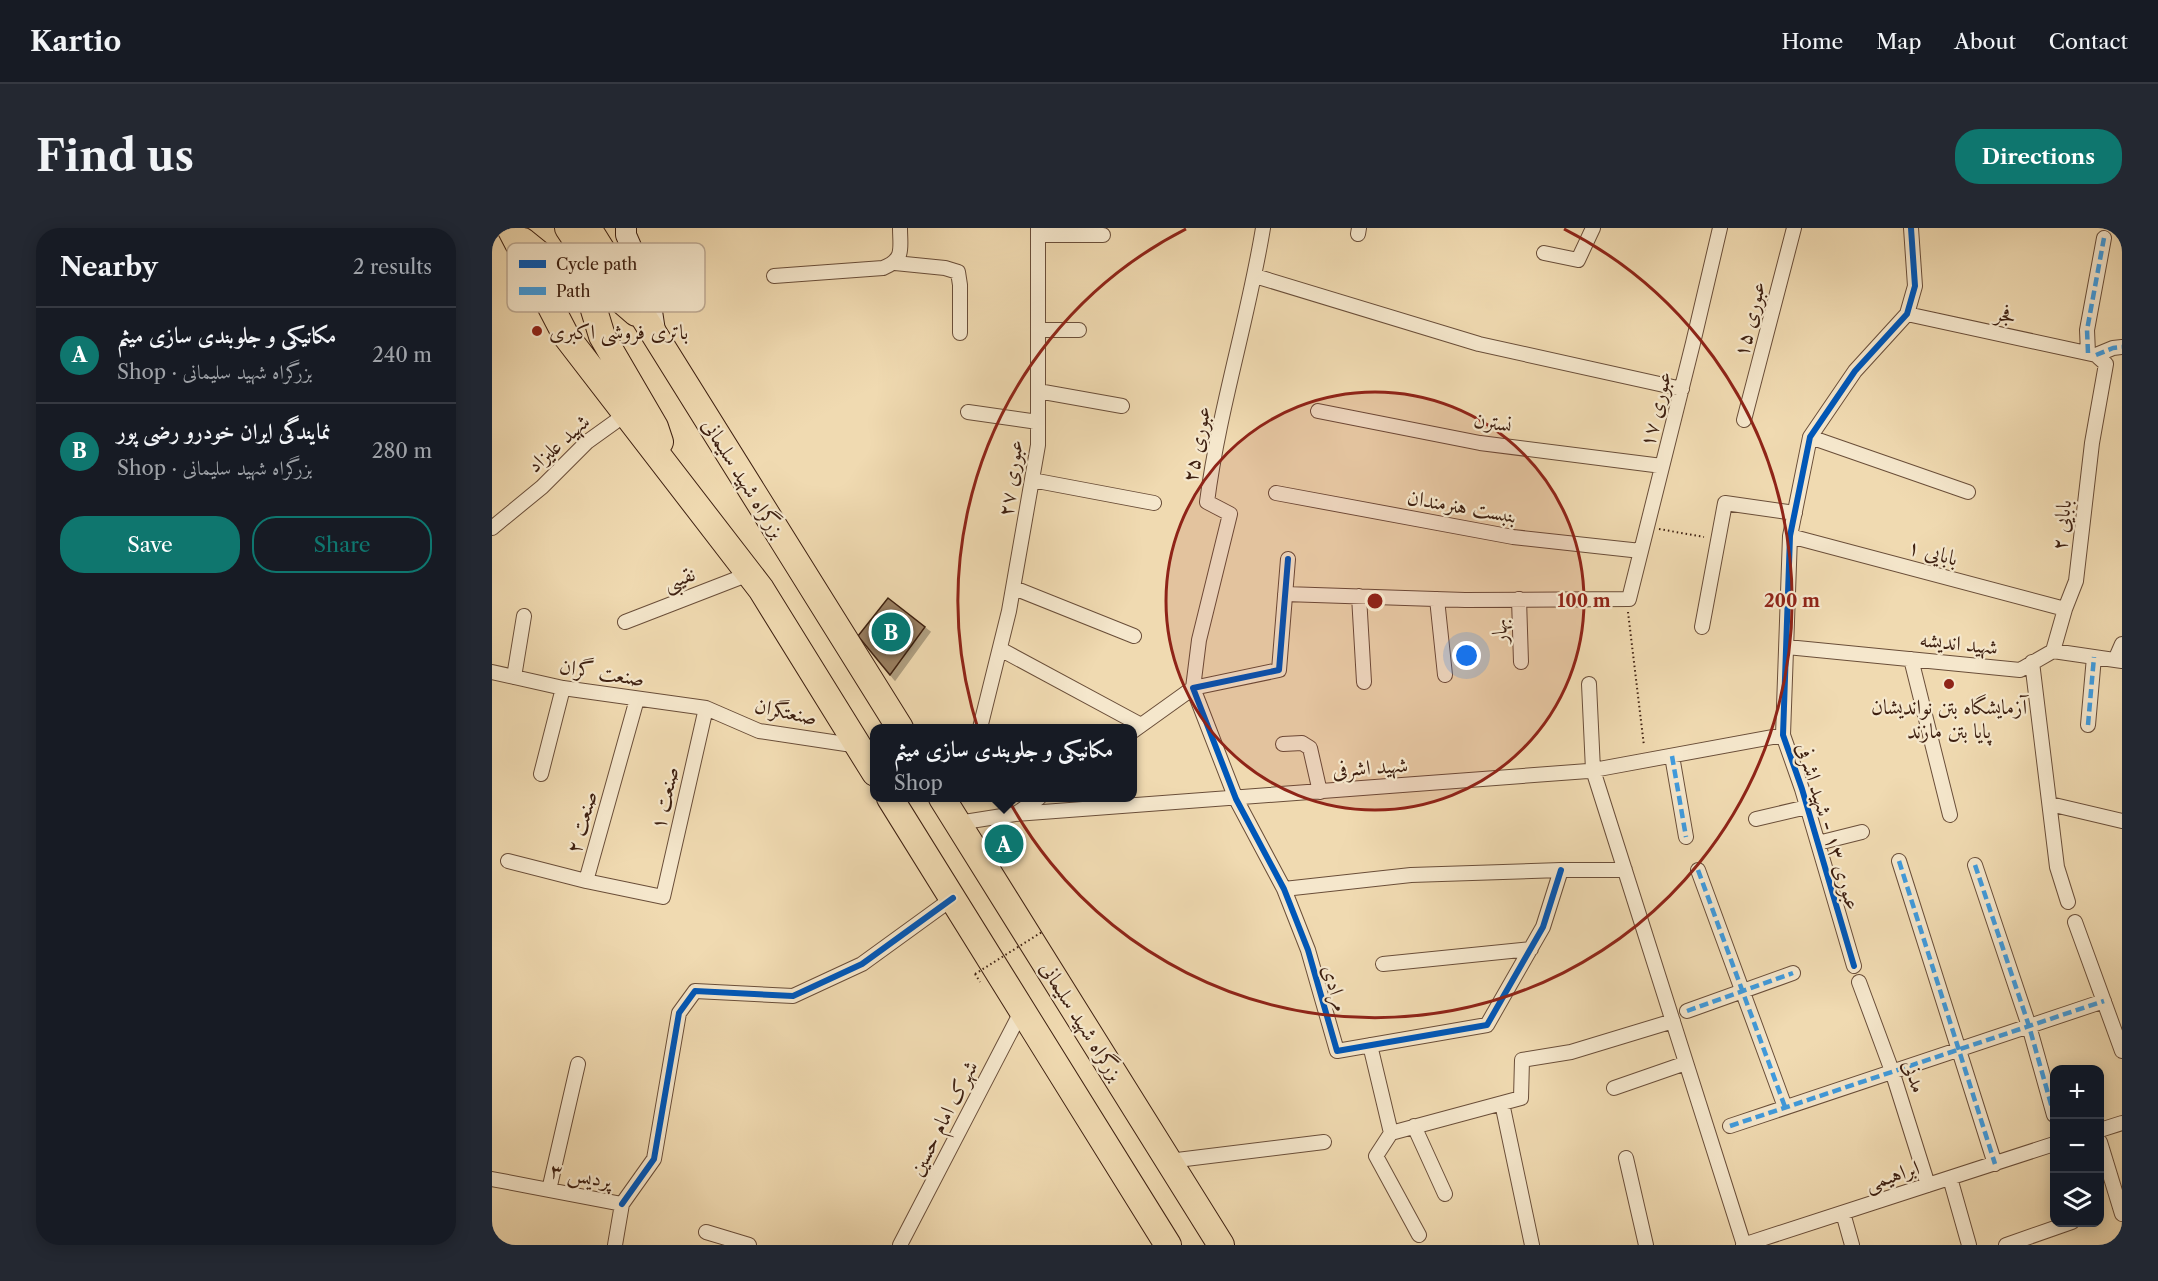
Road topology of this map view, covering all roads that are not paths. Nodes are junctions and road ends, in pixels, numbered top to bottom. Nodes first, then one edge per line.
1 (568, 228) edge
2 (588, 228) edge
3 (626, 228) edge
4 (900, 228) edge
5 (1263, 228) edge
6 (1593, 228) edge
7 (1720, 228) edge
8 (1794, 228) edge
9 (1911, 228) edge
10 (511, 229) edge
11 (1038, 232) edge
12 (1103, 236) dead end
13 (2104, 238) dead end
14 (518, 243) edge
15 (525, 243) edge
16 (577, 243) edge
17 (597, 243) edge
18 (629, 243) edge
19 (1544, 253) dead end
20 (895, 263) junction
21 (774, 276) dead end
22 (1255, 276) junction
23 (554, 312) edge
24 (595, 312) edge
25 (633, 312) edge
26 (640, 312) edge
27 (650, 312) edge
28 (1907, 314) junction
29 (1038, 330) junction
30 (1079, 330) dead end
31 (652, 331) junction
32 (960, 333) dead end
33 (2122, 347) edge
34 (2092, 354) junction
35 (1682, 389) junction
36 (1038, 391) junction
37 (1122, 406) dead end
38 (1318, 411) dead end
39 (968, 412) dead end
40 (626, 414) junction
41 (1744, 420) dead end
42 (1038, 422) junction
43 (1810, 437) junction
44 (1662, 466) junction
45 (670, 472) junction
46 (1032, 480) junction
47 (1968, 492) dead end
48 (1276, 493) dead end
49 (1154, 503) dead end
50 (1795, 513) junction
51 (492, 528) edge
52 (1790, 536) junction
53 (1641, 551) junction
54 (1288, 559) dead end
55 (755, 581) junction
56 (1014, 588) junction
57 (1285, 594) junction
58 (1359, 596) junction
59 (1437, 598) junction
60 (1519, 599) junction
61 (2065, 609) junction
62 (524, 616) dead end
63 (625, 622) dead end
64 (1702, 627) dead end
65 (1134, 636) dead end
66 (2122, 644) edge
67 (1787, 647) junction
68 (1000, 649) junction
69 (2054, 651) junction
70 (2094, 657) junction
71 (1911, 659) junction
72 (2119, 661) edge
73 (1521, 662) dead end
74 (2032, 662) junction
75 (492, 672) edge
76 (1445, 675) dead end
77 (514, 677) junction
78 (1364, 682) dead end
79 (1589, 684) dead end
80 (563, 688) junction
81 (1193, 688) junction
82 (637, 699) junction
83 (706, 708) junction
84 (897, 724) edge
85 (981, 724) edge
86 (1130, 724) edge
87 (2088, 725) dead end
88 (1137, 728) edge
89 (1784, 735) junction
90 (1283, 744) dead end
91 (859, 746) junction
92 (1671, 756) junction
93 (870, 765) edge
94 (1593, 770) junction
95 (541, 774) dead end
96 (1320, 792) junction
97 (1236, 799) junction
98 (893, 802) edge
99 (945, 802) edge
100 (1032, 802) edge
101 (2050, 804) junction
102 (1807, 807) junction
103 (1015, 814) junction
104 (1950, 815) dead end
105 (1756, 819) dead end
106 (2122, 821) edge
107 (958, 823) junction
108 (1862, 832) dead end
109 (1686, 837) dead end
110 (1818, 843) junction
111 (508, 861) dead end
112 (1899, 861) dead end
113 (1976, 865) dead end
114 (1561, 870) junction
115 (1625, 870) junction
116 (1698, 870) dead end
117 (586, 881) junction
118 (1284, 889) junction
119 (663, 897) joint
120 (953, 898) junction
121 (2068, 902) dead end
122 (2075, 921) dead end
123 (1531, 949) junction
124 (1383, 964) dead end
125 (1854, 966) dead end
126 (1793, 973) dead end
127 (1859, 982) dead end
128 (1741, 991) junction
129 (2104, 1001) junction
130 (1022, 1010) junction
131 (1687, 1011) dead end
132 (1673, 1021) junction
133 (2029, 1026) junction
134 (1370, 1045) junction
135 (1958, 1050) junction
136 (2122, 1051) edge
137 (1686, 1063) junction
138 (578, 1064) dead end
139 (1892, 1071) junction
140 (1614, 1088) dead end
141 (2050, 1098) edge
142 (1502, 1103) junction
143 (1785, 1107) junction
144 (2122, 1123) edge
145 (1413, 1126) junction
146 (1730, 1126) dead end
147 (2104, 1129) edge
148 (1391, 1132) junction
149 (1324, 1142) dead end
150 (2050, 1146) edge
151 (2104, 1155) edge
152 (1626, 1158) dead end
153 (1169, 1161) junction
154 (1995, 1164) junction
155 (1950, 1178) junction
156 (492, 1179) edge
157 (1928, 1185) junction
158 (549, 1190) junction
159 (1445, 1194) dead end
160 (622, 1204) junction
161 (1843, 1213) junction
162 (2122, 1214) edge
163 (2058, 1227) edge
164 (706, 1232) dead end
165 (1419, 1235) dead end
166 (615, 1245) edge
167 (749, 1245) edge
168 (900, 1245) edge
169 (1168, 1245) edge
170 (1221, 1245) edge
171 (1532, 1245) edge
172 (1646, 1245) edge
173 (1743, 1245) edge
174 (1852, 1245) edge
175 (1969, 1245) edge
176 (2006, 1245) edge

1 - 16 highway
2 - 17 highway, بزرگراه شهید سلیمانی
3 - 18 main road
4 - 20 street
5 - 22 street, عبوری ۲۵
6 - 19 street
7 - 35 street, عبوری ۱۷
8 - 41 street, عبوری ۱۵
9 - 28 street, عبوری ۱۳ - شهید اشرفی
10 - 14 highway
10 - 15 highway
11 - 12 street
11 - 29 street, عبوری ۲۷
13 - 34 street
20 - 21 street
20 - 32 street
22 - 35 street
22 - 81 street, عبوری ۲۵
23 - 40 highway
24 - 45 highway
25 - 31 highway
26 - 31 highway, بزرگراه شهید سلیمانی
27 - 31 main road
28 - 34 street, فجر
28 - 43 street, عبوری ۱۳ - شهید اشرفی
29 - 30 street
29 - 36 street, عبوری ۲۷
31 - 84 highway, بزرگراه شهید سلیمانی
33 - 34 street
34 - 61 street, بابایی ۲
35 - 44 street, عبوری ۱۷
36 - 37 street
36 - 42 street, عبوری ۲۷
38 - 44 street, نسترن
39 - 42 street
40 - 45 highway
40 - 51 street, شهید علیزاد
42 - 46 street, عبوری ۲۷
43 - 47 street
43 - 50 street, عبوری ۱۳ - شهید اشرفی
44 - 53 street, عبوری ۱۷
45 - 55 highway
46 - 49 street
46 - 56 street, عبوری ۲۷
48 - 53 street, بنبست هنرمندان
50 - 52 street, عبوری ۱۳ - شهید اشرفی
50 - 64 street
52 - 61 street, بابایی ۱
52 - 67 street, عبوری ۱۳ - شهید اشرفی
53 - 60 street, عبوری ۱۷
54 - 57 street
55 - 63 street, نقیبی
55 - 91 highway
56 - 65 street
56 - 68 street, عبوری ۲۷
57 - 58 street
57 - 81 street
58 - 59 street
58 - 78 street
59 - 60 street
59 - 76 street
60 - 73 street, بهار
61 - 69 street, بابایی ۲
62 - 77 street
66 - 72 street
67 - 71 street, شهید اندیشه
67 - 89 street, عبوری ۱۳ - شهید اشرفی
68 - 85 street, عبوری ۲۷
68 - 86 street
69 - 70 street
69 - 74 street, شهید اندیشه
70 - 72 street
70 - 87 street
71 - 74 street, شهید اندیشه
71 - 104 street
74 - 101 street
75 - 77 street, صنعت گران
77 - 80 street, صنعت گران
79 - 94 street
80 - 82 street, صنعت گران
80 - 95 street
81 - 88 street
81 - 97 street, مرادی
82 - 83 street, صنعت گران
82 - 117 street, صنعت ۲
83 - 91 street, صنعتگران
83 - 119 street, صنعت ۱
89 - 92 street, شهید اشرفی
89 - 102 street, عبوری ۱۳ - شهید اشرفی
90 - 96 street
91 - 93 highway
92 - 94 street, شهید اشرفی
92 - 109 street
94 - 96 street, شهید اشرفی
94 - 115 street
96 - 97 street, شهید اشرفی
97 - 103 street, شهید اشرفی
97 - 118 street, مرادی
98 - 120 highway
99 - 107 highway, بزرگراه شهید سلیمانی
100 - 103 street
101 - 106 street
101 - 121 street
102 - 105 street
102 - 110 street, عبوری ۱۳ - شهید اشرفی
103 - 107 street, شهید اشرفی
107 - 153 highway, بزرگراه شهید سلیمانی
108 - 110 street
110 - 125 street, عبوری ۱۳ - شهید اشرفی
111 - 117 street
112 - 135 street
113 - 133 street
114 - 115 street
114 - 118 street
114 - 123 street
115 - 132 street
116 - 128 street
117 - 119 street, صنعت ۲
118 - 134 street, مرادی
120 - 130 highway
120 - 160 street
122 - 129 street
123 - 124 street
123 - 134 street, مرادی
126 - 128 street
127 - 139 street, مدنی
128 - 131 street
128 - 143 street
129 - 133 street
129 - 136 street
130 - 168 street, شهرک امام حسین
130 - 169 highway
132 - 137 street
132 - 142 street
133 - 135 street
133 - 141 street
134 - 148 street
135 - 139 street
135 - 154 street
137 - 140 street
137 - 173 street
138 - 158 street
139 - 143 street
139 - 157 street, مدنی
142 - 145 street
142 - 171 street
143 - 146 street
144 - 147 street
145 - 148 street
145 - 159 street
148 - 165 street
149 - 153 street
150 - 154 street, ابراهیمی
151 - 162 street
152 - 172 street
153 - 170 highway, بزرگراه شهید سلیمانی
154 - 155 street, ابراهیمی
155 - 157 street, ابراهیمی
155 - 175 street
156 - 158 street, پردیس ۳
157 - 161 street, ابراهیمی
158 - 160 street, پردیس ۳
160 - 166 street, پردیس ۳
161 - 173 street, ابراهیمی
161 - 174 street
163 - 176 street
164 - 167 street

